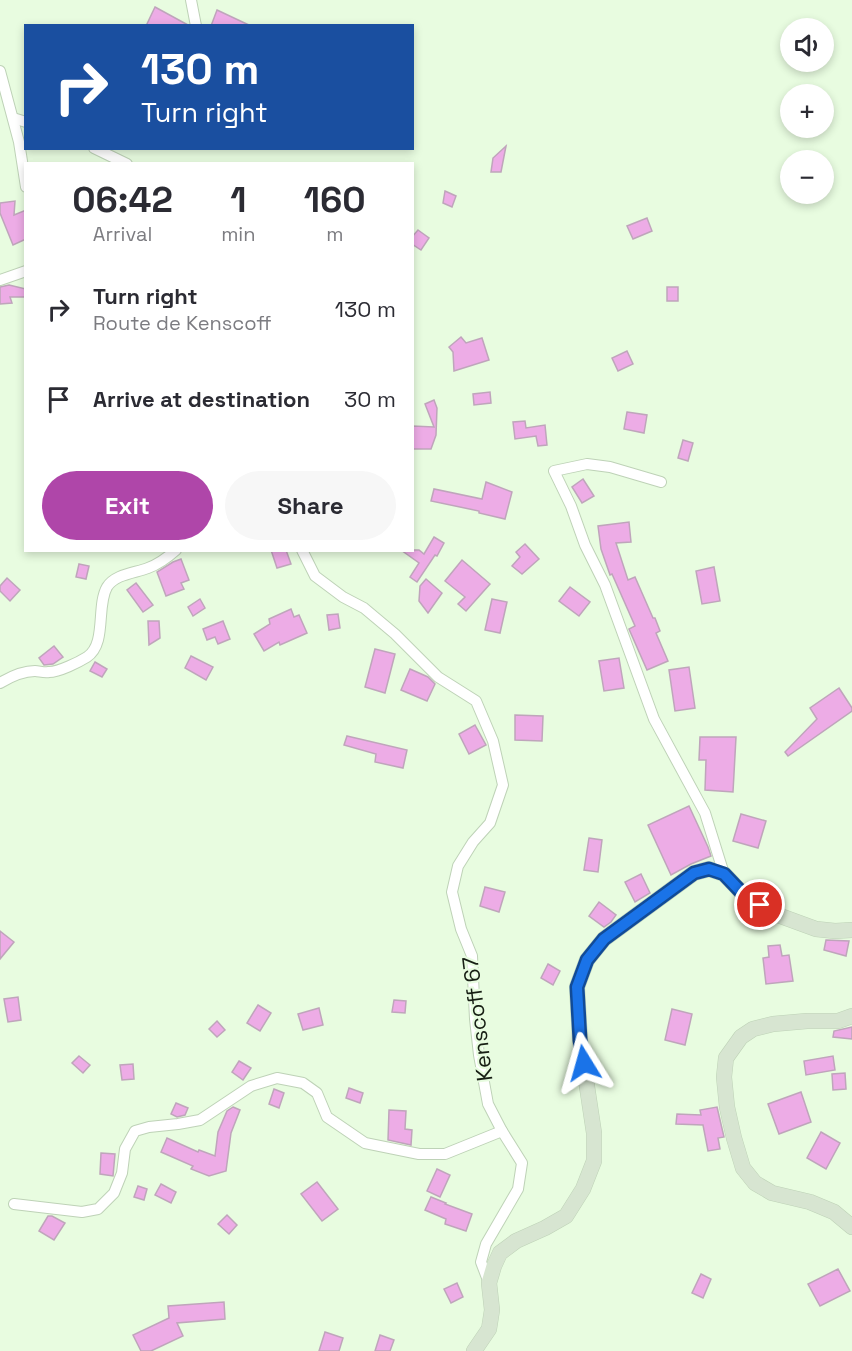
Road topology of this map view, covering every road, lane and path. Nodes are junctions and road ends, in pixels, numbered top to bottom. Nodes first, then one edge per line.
1 (191, 0) edge
2 (196, 24) edge
3 (0, 71) edge
4 (13, 118) junction
5 (24, 121) edge
6 (98, 150) edge
7 (123, 162) edge
8 (24, 174) edge
9 (24, 272) edge
10 (0, 280) edge
11 (661, 482) dead end
12 (174, 552) edge
13 (303, 552) edge
14 (0, 683) edge
15 (724, 874) junction
16 (852, 930) edge
17 (852, 1016) edge
18 (502, 1131) junction
19 (14, 1204) dead end
20 (852, 1227) edge
21 (489, 1283) junction
22 (474, 1351) edge

1 - 2 street
3 - 4 street
4 - 5 street
4 - 8 street
6 - 7 street
9 - 10 street
11 - 15 street
12 - 14 street
13 - 18 street, Kenscoff 67
15 - 16 main road
15 - 21 main road
17 - 20 main road
18 - 19 street
18 - 21 street, Kenscoff 67
21 - 22 main road

